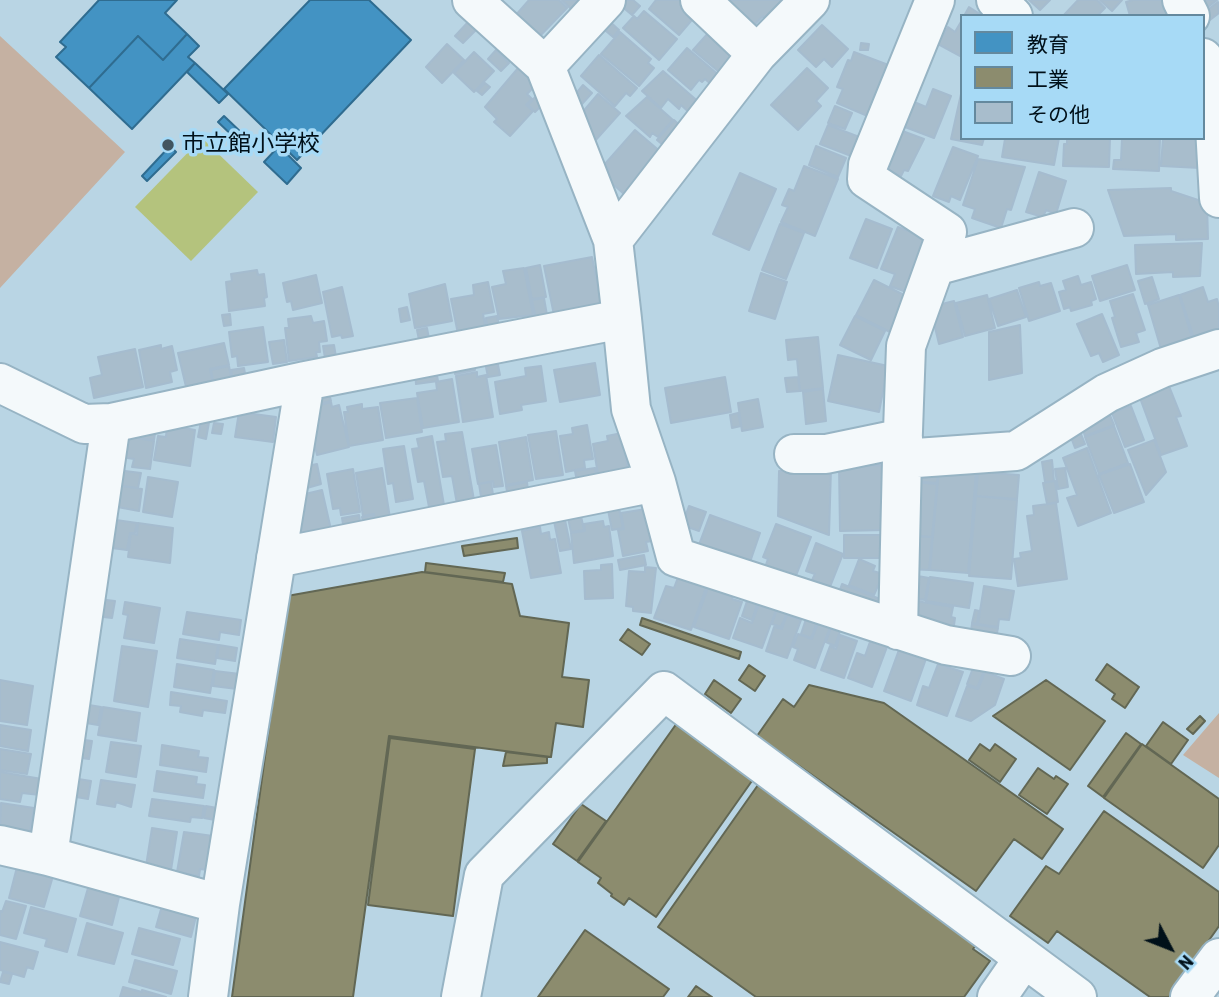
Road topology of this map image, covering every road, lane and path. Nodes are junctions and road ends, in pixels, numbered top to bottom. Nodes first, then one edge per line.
1 (472, 0) edge
2 (606, 0) edge
3 (700, 0) edge
4 (810, 0) edge
5 (935, 0) edge
6 (996, 0) edge
7 (1011, 14) edge
8 (757, 54) junction
9 (545, 66) junction
10 (1206, 81) edge
11 (1219, 185) edge
12 (1074, 228) dead end
13 (612, 240) junction
14 (935, 266) junction
15 (622, 319) junction
16 (1219, 349) edge
17 (305, 381) junction
18 (0, 383) edge
19 (111, 424) junction
20 (903, 448) junction
21 (794, 454) dead end
22 (656, 482) junction
23 (276, 558) junction
24 (898, 630) junction
25 (1011, 656) dead end
26 (0, 845) edge
27 (48, 856) junction
28 (220, 904) junction
29 (1024, 958) junction
30 (1219, 958) edge
31 (208, 997) edge
32 (461, 997) edge
33 (997, 997) edge
34 (1077, 997) edge
35 (1190, 997) edge

1 - 9 street
2 - 9 street
3 - 8 street
4 - 8 street
5 - 14 street
6 - 7 street
8 - 13 street
9 - 13 street
10 - 11 street
12 - 14 street
13 - 15 street
14 - 20 street
15 - 17 street
15 - 22 street
16 - 20 street
17 - 19 street
17 - 23 street
18 - 19 street
19 - 27 street
20 - 21 street
20 - 24 street
22 - 23 street
22 - 24 street
23 - 28 street
24 - 25 street
26 - 27 street
27 - 28 street
28 - 31 street
29 - 32 street
29 - 33 street
29 - 34 street
30 - 35 street

